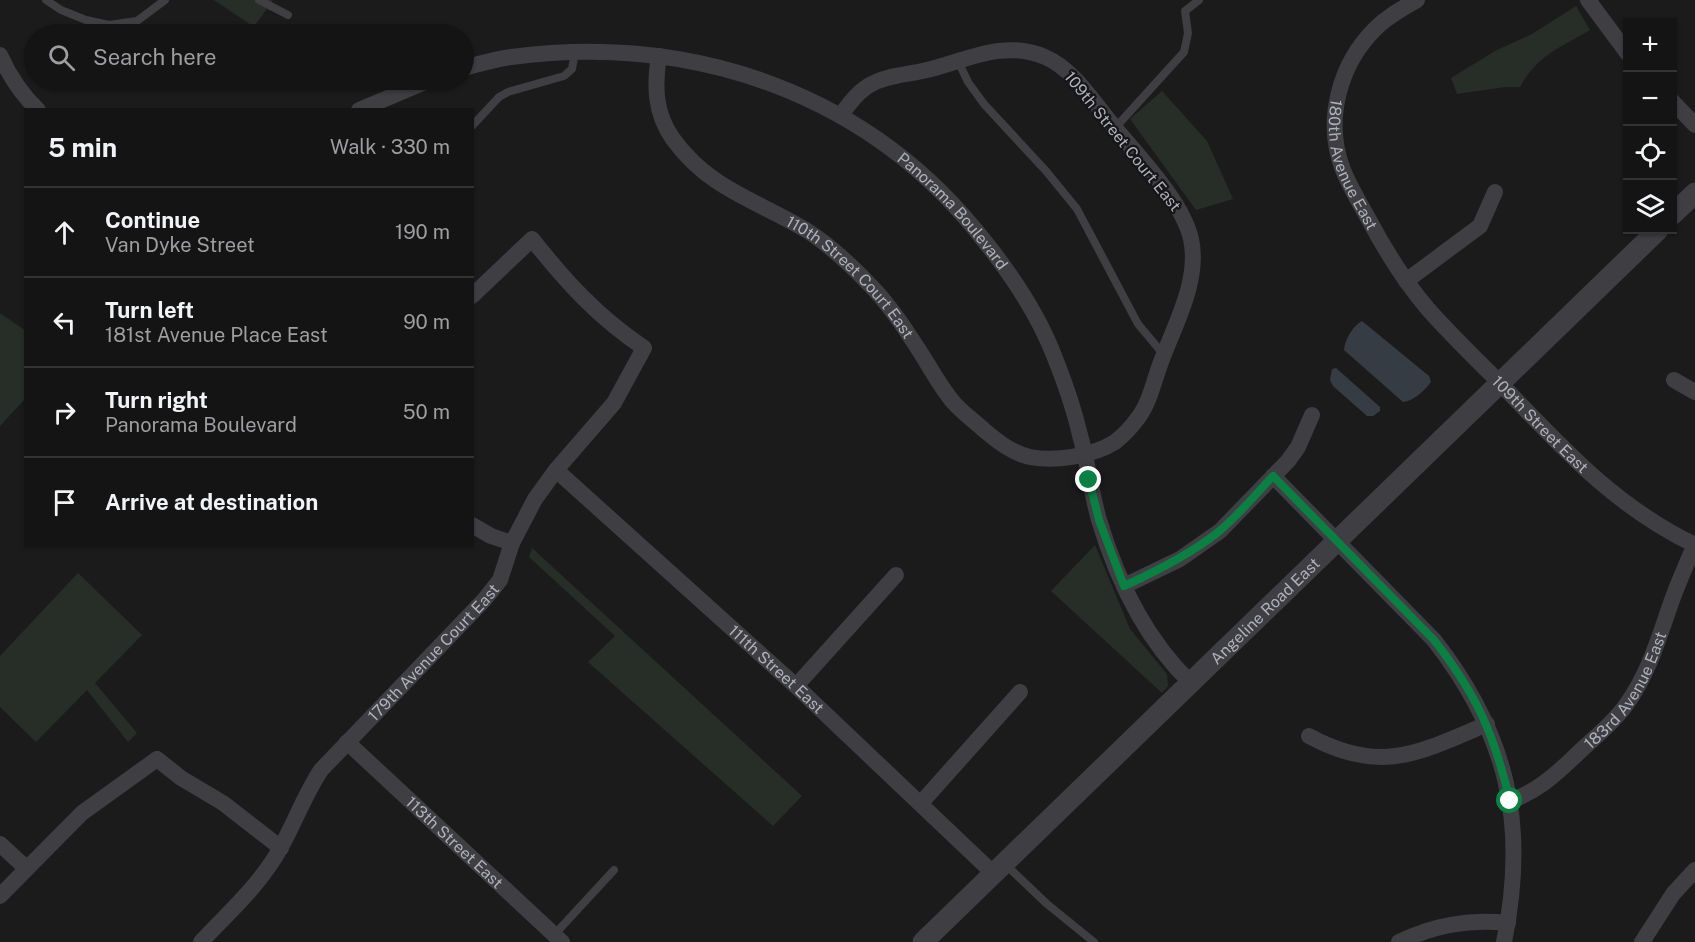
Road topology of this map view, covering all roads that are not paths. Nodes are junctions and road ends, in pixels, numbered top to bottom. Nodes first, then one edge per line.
1 (46, 0) edge
2 (165, 0) edge
3 (259, 0) edge
4 (1199, 0) edge
5 (1417, 0) edge
6 (1588, 0) edge
7 (288, 15) dead end
8 (104, 24) edge
9 (115, 24) edge
10 (1623, 47) edge
11 (575, 52) junction
12 (0, 55) edge
13 (659, 56) junction
14 (958, 60) junction
15 (474, 66) edge
16 (406, 90) edge
17 (1677, 106) edge
18 (36, 108) edge
19 (364, 108) edge
20 (841, 115) junction
21 (474, 124) edge
22 (1695, 125) edge
23 (1115, 128) junction
24 (1495, 192) dead end
25 (1695, 194) edge
26 (1677, 210) edge
27 (1654, 234) edge
28 (1406, 281) junction
29 (474, 294) edge
30 (1164, 354) junction
31 (1674, 380) dead end
32 (1500, 383) junction
33 (1695, 392) edge
34 (1312, 415) dead end
35 (1084, 453) junction
36 (556, 470) junction
37 (1273, 476) junction
38 (474, 526) edge
39 (1338, 541) junction
40 (512, 543) junction
41 (1695, 544) edge
42 (896, 575) dead end
43 (1124, 586) junction
44 (1191, 683) junction
45 (796, 686) junction
46 (1020, 692) dead end
47 (1487, 724) junction
48 (1309, 736) dead end
49 (347, 742) junction
50 (1510, 801) junction
51 (921, 804) junction
52 (0, 844) edge
53 (281, 848) junction
54 (26, 868) junction
55 (998, 868) junction
56 (614, 870) dead end
57 (1695, 870) edge
58 (0, 896) edge
59 (1508, 923) junction
60 (558, 938) edge
61 (201, 942) edge
62 (923, 942) edge
63 (1094, 942) edge
64 (1399, 942) edge
65 (1504, 942) edge
66 (1642, 942) edge

1 - 8 lane
2 - 9 lane
3 - 7 lane
4 - 23 lane
5 - 28 street, 180th Avenue East
6 - 10 street
11 - 13 street, Panorama Boulevard
11 - 15 street, Panorama Boulevard
11 - 21 lane
12 - 18 street
13 - 20 street, Panorama Boulevard
13 - 35 street, 110th Street Court East
14 - 20 street, 109th Street Court East
14 - 23 street, 109th Street Court East
14 - 30 lane
16 - 19 street
17 - 22 street
20 - 35 street, Panorama Boulevard
23 - 30 street, 109th Street Court East
24 - 28 street
25 - 26 street
27 - 32 street, Angeline Road East
28 - 32 street, 109th Street East
29 - 36 street, 179th Avenue Court East
30 - 35 street, 109th Street Court East
31 - 33 street
32 - 39 street, Angeline Road East
32 - 41 street, 109th Street East
34 - 37 street
35 - 43 street, Panorama Boulevard
36 - 40 street, 179th Avenue Court East
36 - 45 street, 111th Street East
37 - 39 street
37 - 43 street
38 - 40 street
39 - 44 street, Angeline Road East
39 - 47 street
40 - 49 street, 179th Avenue Court East
41 - 50 street, 183rd Avenue East
42 - 45 street
43 - 44 street, Panorama Boulevard
44 - 55 street, Angeline Road East
45 - 51 street, 111th Street East
46 - 51 street
47 - 48 street
47 - 50 street
49 - 53 street, 179th Avenue Court East
49 - 60 street, 113th Street East
50 - 59 street
51 - 55 street, 111th Street East
52 - 54 street
53 - 54 street
53 - 61 street, 179th Avenue Court East
54 - 58 street
55 - 62 street, Angeline Road East
55 - 63 lane
56 - 60 lane
57 - 66 street
59 - 64 street
59 - 65 street

